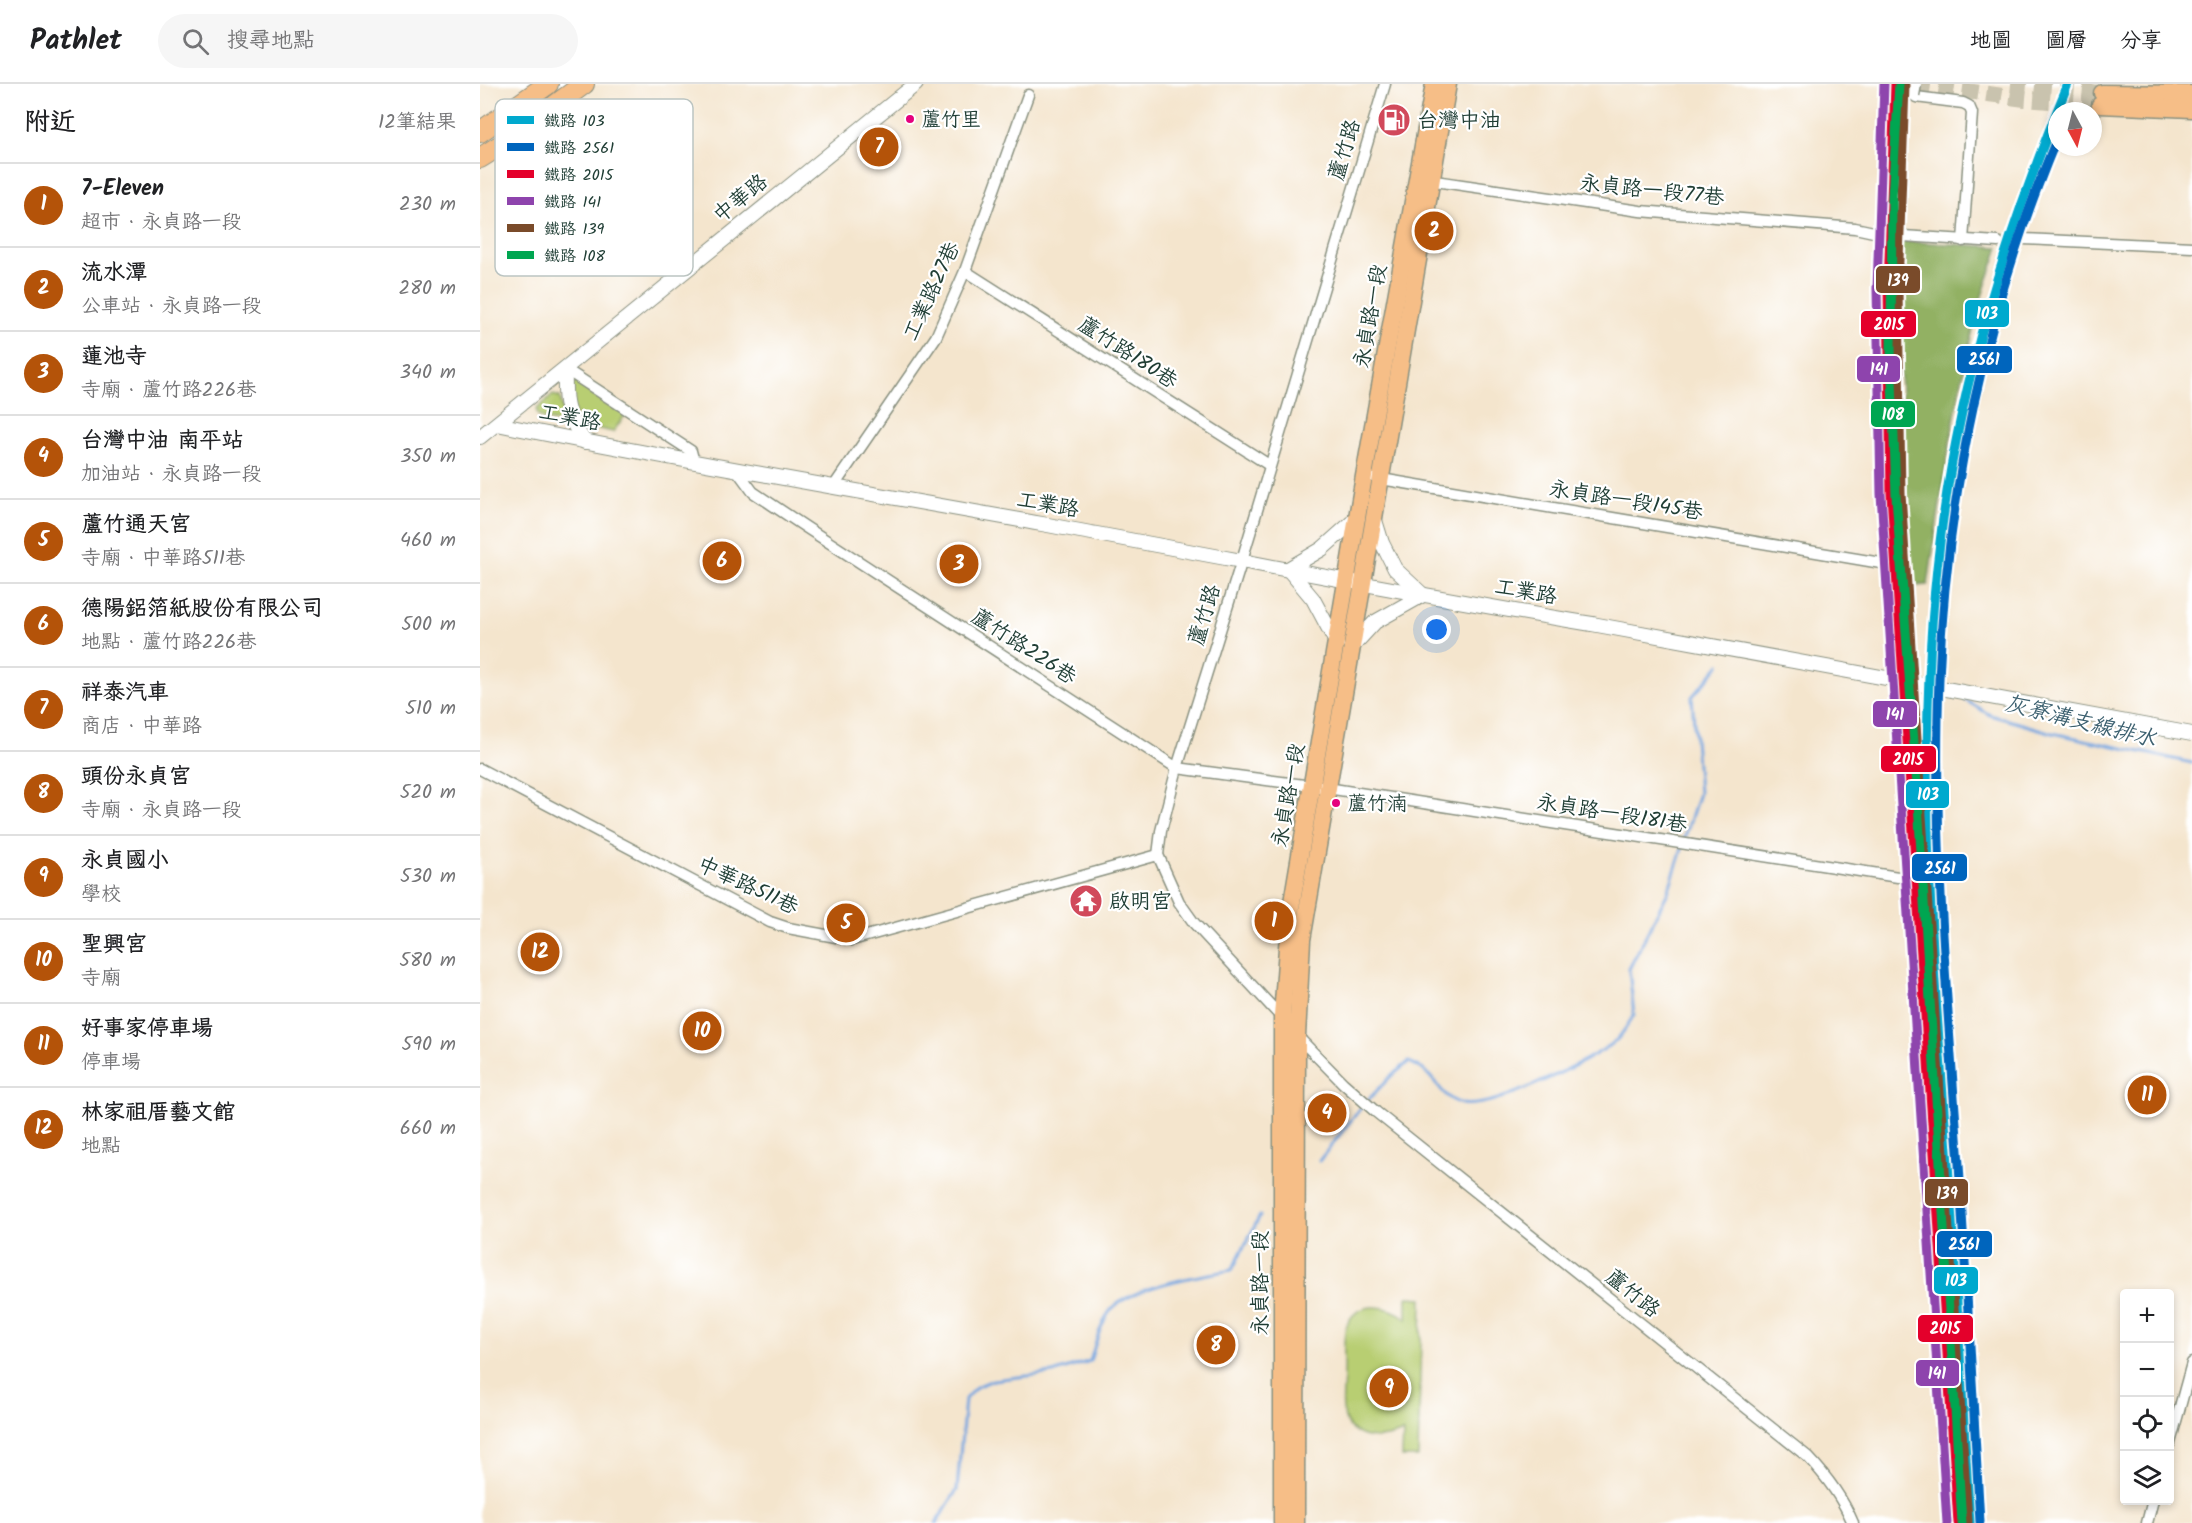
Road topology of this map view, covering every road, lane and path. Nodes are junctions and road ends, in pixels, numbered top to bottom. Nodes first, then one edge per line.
1 (548, 84) edge
2 (584, 84) edge
3 (916, 84) edge
4 (1385, 84) edge
5 (1434, 84) edge
6 (1448, 84) edge
7 (1915, 90) edge
8 (2192, 94) edge
9 (1028, 95) dead end
10 (529, 99) edge
11 (564, 99) edge
12 (2192, 109) edge
13 (495, 122) edge
14 (480, 132) edge
15 (495, 149) edge
16 (480, 158) edge
17 (1425, 180) junction
18 (1883, 234) tunnel mouth
19 (1903, 236) tunnel mouth
20 (2023, 239) tunnel mouth
21 (1963, 241) junction
22 (1998, 242) tunnel mouth
23 (2192, 248) edge
24 (693, 265) edge
25 (965, 271) junction
26 (680, 276) edge
27 (565, 369) junction
28 (497, 424) junction
29 (480, 437) edge
30 (585, 442) junction
31 (694, 462) junction
32 (1269, 465) junction
33 (736, 469) junction
34 (1372, 478) junction
35 (834, 486) junction
36 (1366, 517) junction
37 (1242, 560) junction
38 (1881, 563) dead end
39 (1288, 569) junction
40 (1355, 582) junction
41 (1423, 595) junction
42 (1344, 646) junction
43 (2192, 734) edge
44 (480, 768) edge
45 (1177, 768) junction
46 (1320, 787) junction
47 (1158, 855) junction
48 (1898, 877) dead end
49 (1282, 1017) junction
50 (1297, 1036) junction
51 (2192, 1363) edge
52 (2174, 1426) edge
53 (1289, 1482) junction
54 (2152, 1505) edge
55 (1282, 1523) edge
56 (1296, 1523) edge
57 (1852, 1523) edge
58 (2147, 1523) edge

1 - 10 highway
2 - 11 highway
3 - 24 street, 中華路
4 - 32 street, 蘆竹路
5 - 17 main road, 永貞路一段
6 - 17 main road, 永貞路一段
7 - 21 street
8 - 12 main road
9 - 25 street, 工業路27巷
13 - 14 highway
15 - 16 highway
17 - 18 street, 永貞路一段77巷
17 - 34 main road, 永貞路一段
19 - 21 street
20 - 23 street
21 - 22 street
25 - 32 street, 蘆竹路180巷
25 - 35 street, 工業路27巷
26 - 27 street, 中華路
27 - 28 street, 中華路
27 - 30 street
27 - 31 street
28 - 29 street, 中華路
28 - 30 street, 工業路
30 - 31 street, 工業路
31 - 33 street, 工業路
32 - 37 street, 蘆竹路
33 - 35 street, 工業路
33 - 45 street, 蘆竹路226巷
34 - 36 main road, 永貞路一段
34 - 38 street, 永貞路一段145巷
35 - 37 street, 工業路
36 - 39 street
36 - 40 main road, 永貞路一段
36 - 41 street
37 - 39 street, 工業路
37 - 45 street, 蘆竹路
39 - 40 street, 工業路
39 - 42 street
40 - 41 street, 工業路
40 - 42 main road, 永貞路一段
41 - 42 street
41 - 43 street, 工業路, bridge
42 - 46 main road, 永貞路一段
44 - 47 street, 中華路511巷
45 - 46 street, 蘆竹路226巷
45 - 47 street, 蘆竹路
46 - 48 street, 永貞路一段181巷
46 - 49 main road, 永貞路一段
46 - 50 main road, 永貞路一段
47 - 49 street
49 - 50 street
49 - 53 main road, 永貞路一段
50 - 53 main road, 永貞路一段
50 - 57 street, 蘆竹路
51 - 52 street
53 - 55 main road, 永貞路一段
53 - 56 main road, 永貞路一段
54 - 58 street

